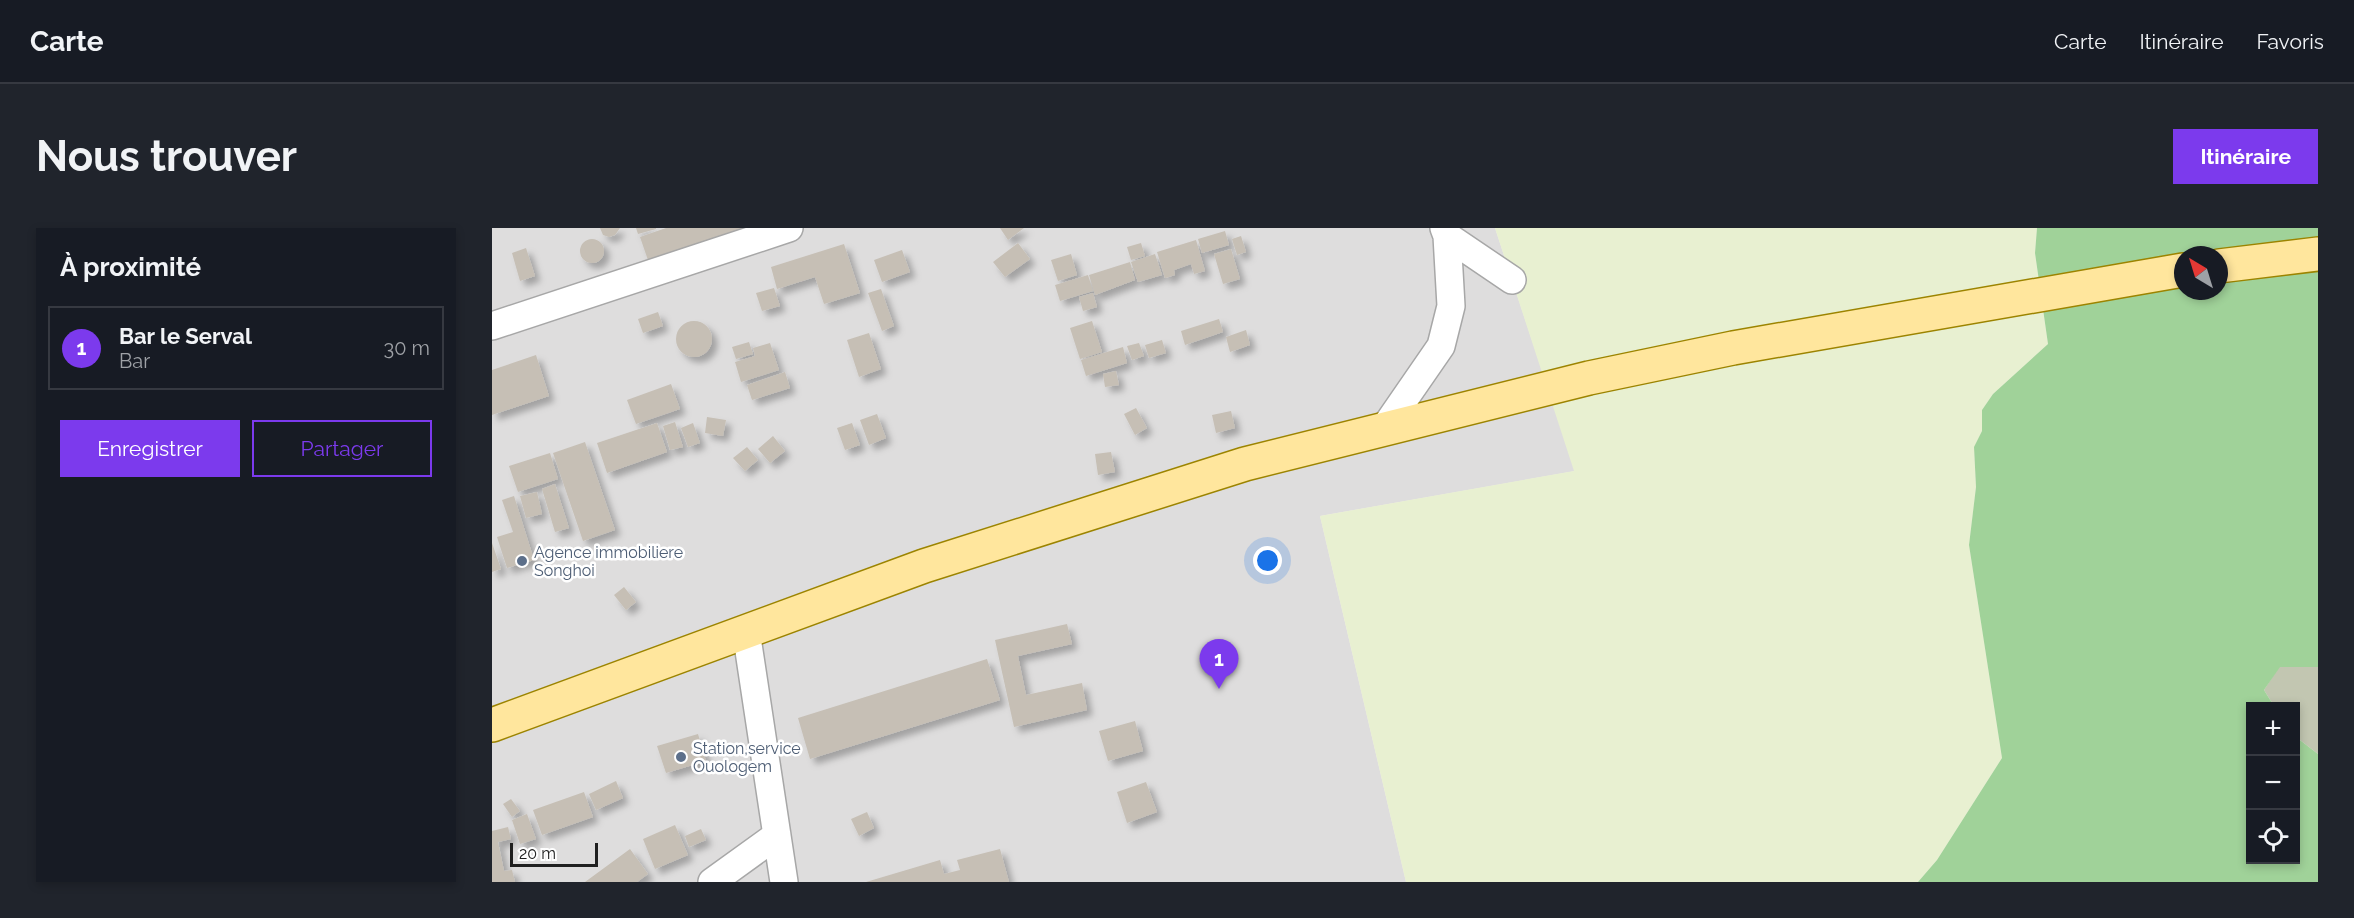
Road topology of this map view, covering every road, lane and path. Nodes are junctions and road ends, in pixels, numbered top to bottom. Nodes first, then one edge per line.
1 (789, 228) edge
2 (1445, 232) edge
3 (2318, 254) edge
4 (2228, 265) edge
5 (2174, 272) edge
6 (1512, 280) dead end
7 (492, 326) edge
8 (1383, 430) junction
9 (746, 631) junction
10 (492, 725) edge
11 (777, 835) junction
12 (712, 882) edge
13 (784, 882) edge

1 - 7 street
2 - 6 street
2 - 8 street
3 - 4 main road
5 - 8 main road
8 - 9 main road
9 - 10 main road
9 - 11 street
11 - 12 street
11 - 13 street

